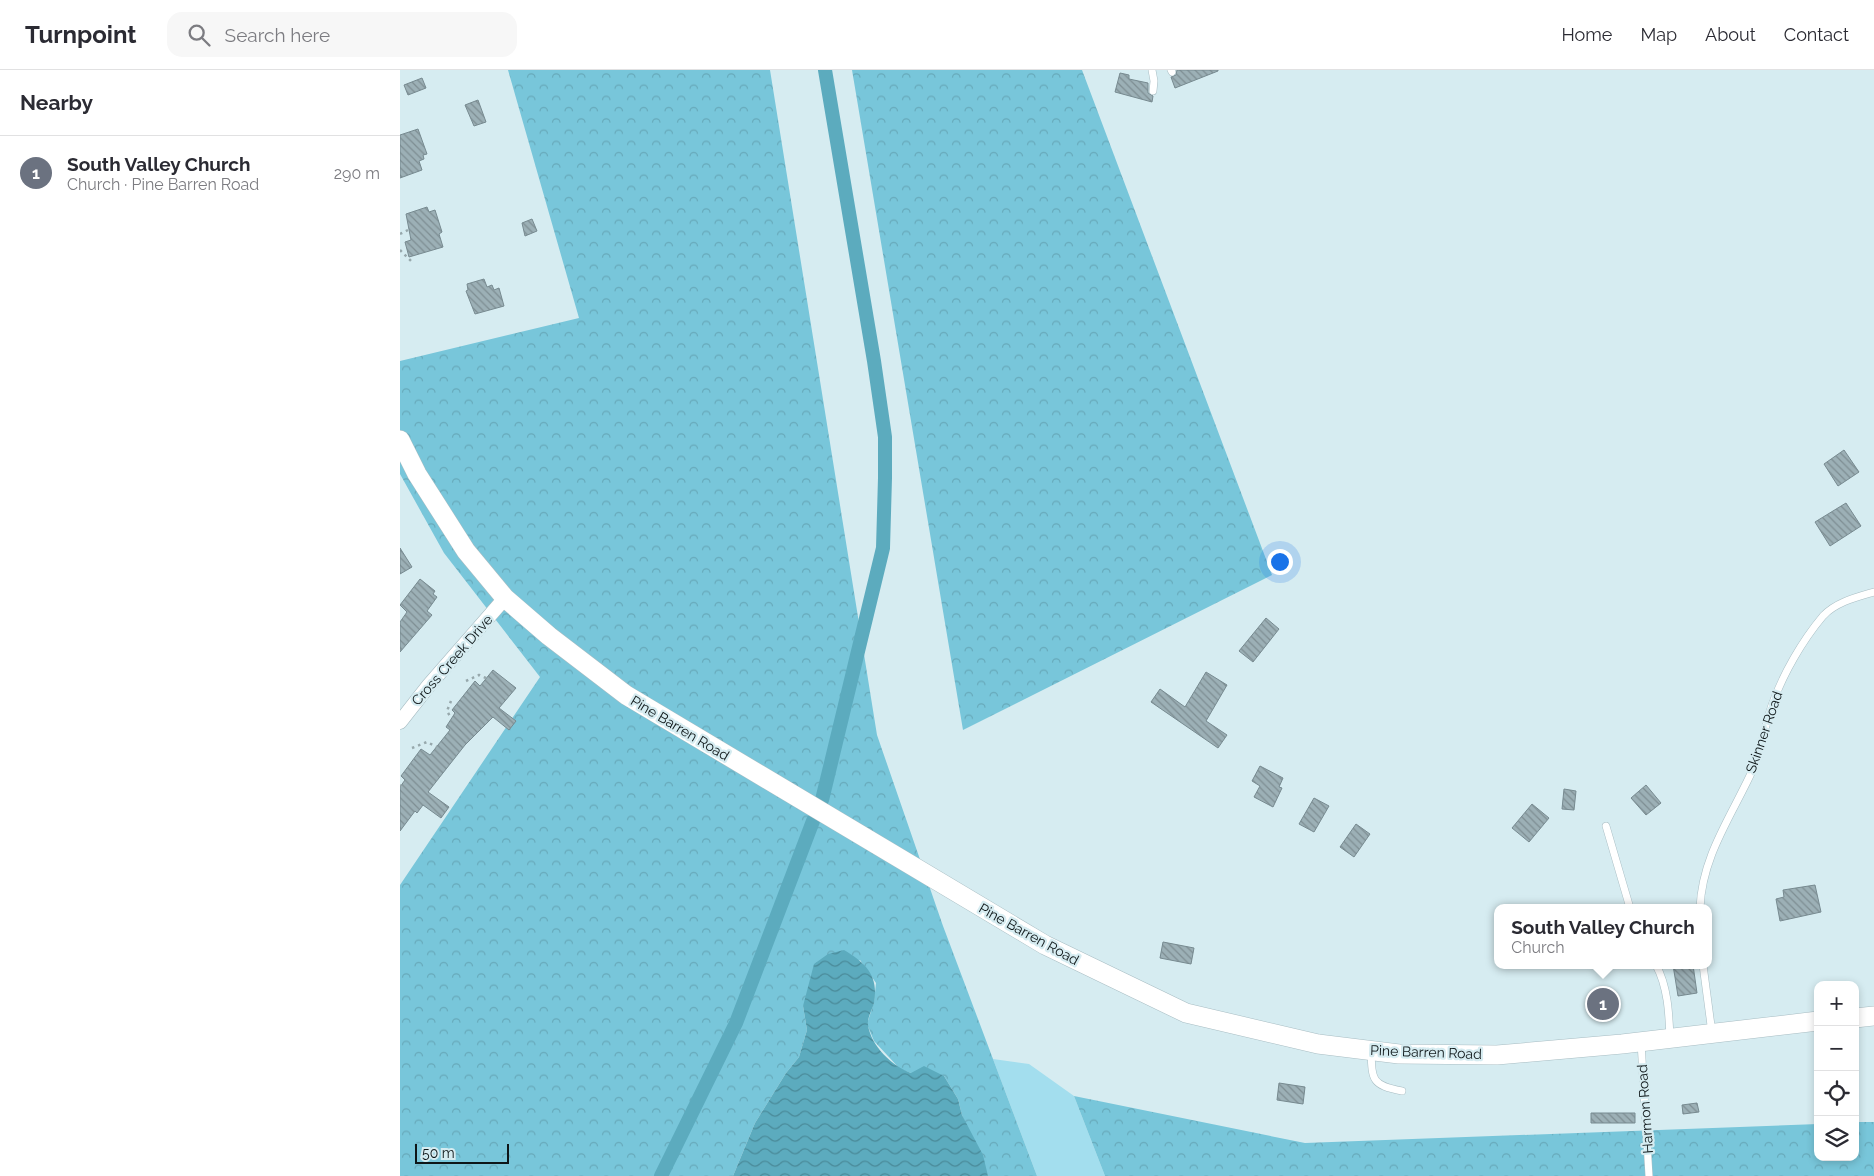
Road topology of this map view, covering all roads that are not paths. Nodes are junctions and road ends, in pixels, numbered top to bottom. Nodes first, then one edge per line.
1 (1152, 70) edge
2 (1153, 91) dead end
3 (400, 440) edge
4 (1874, 592) edge
5 (505, 598) junction
6 (400, 722) edge
7 (1606, 826) dead end
8 (1629, 904) edge
9 (1700, 904) edge
10 (1658, 969) edge
11 (1704, 969) edge
12 (1874, 1016) edge
13 (1859, 1018) edge
14 (1814, 1021) edge
15 (1712, 1034) junction
16 (1670, 1039) junction
17 (1641, 1042) junction
18 (1371, 1050) junction
19 (1402, 1091) dead end
20 (1650, 1176) edge

1 - 2 lane
3 - 5 main road, Pine Barren Road
4 - 9 lane, Skinner Road
5 - 6 street, Cross Creek Drive
5 - 18 main road, Pine Barren Road
7 - 8 lane
10 - 16 lane
11 - 15 lane
12 - 13 main road
14 - 15 main road, Pine Barren Road
15 - 16 main road, Pine Barren Road
16 - 17 main road, Pine Barren Road
17 - 18 main road, Pine Barren Road
17 - 20 lane, Harmon Road
18 - 19 lane

